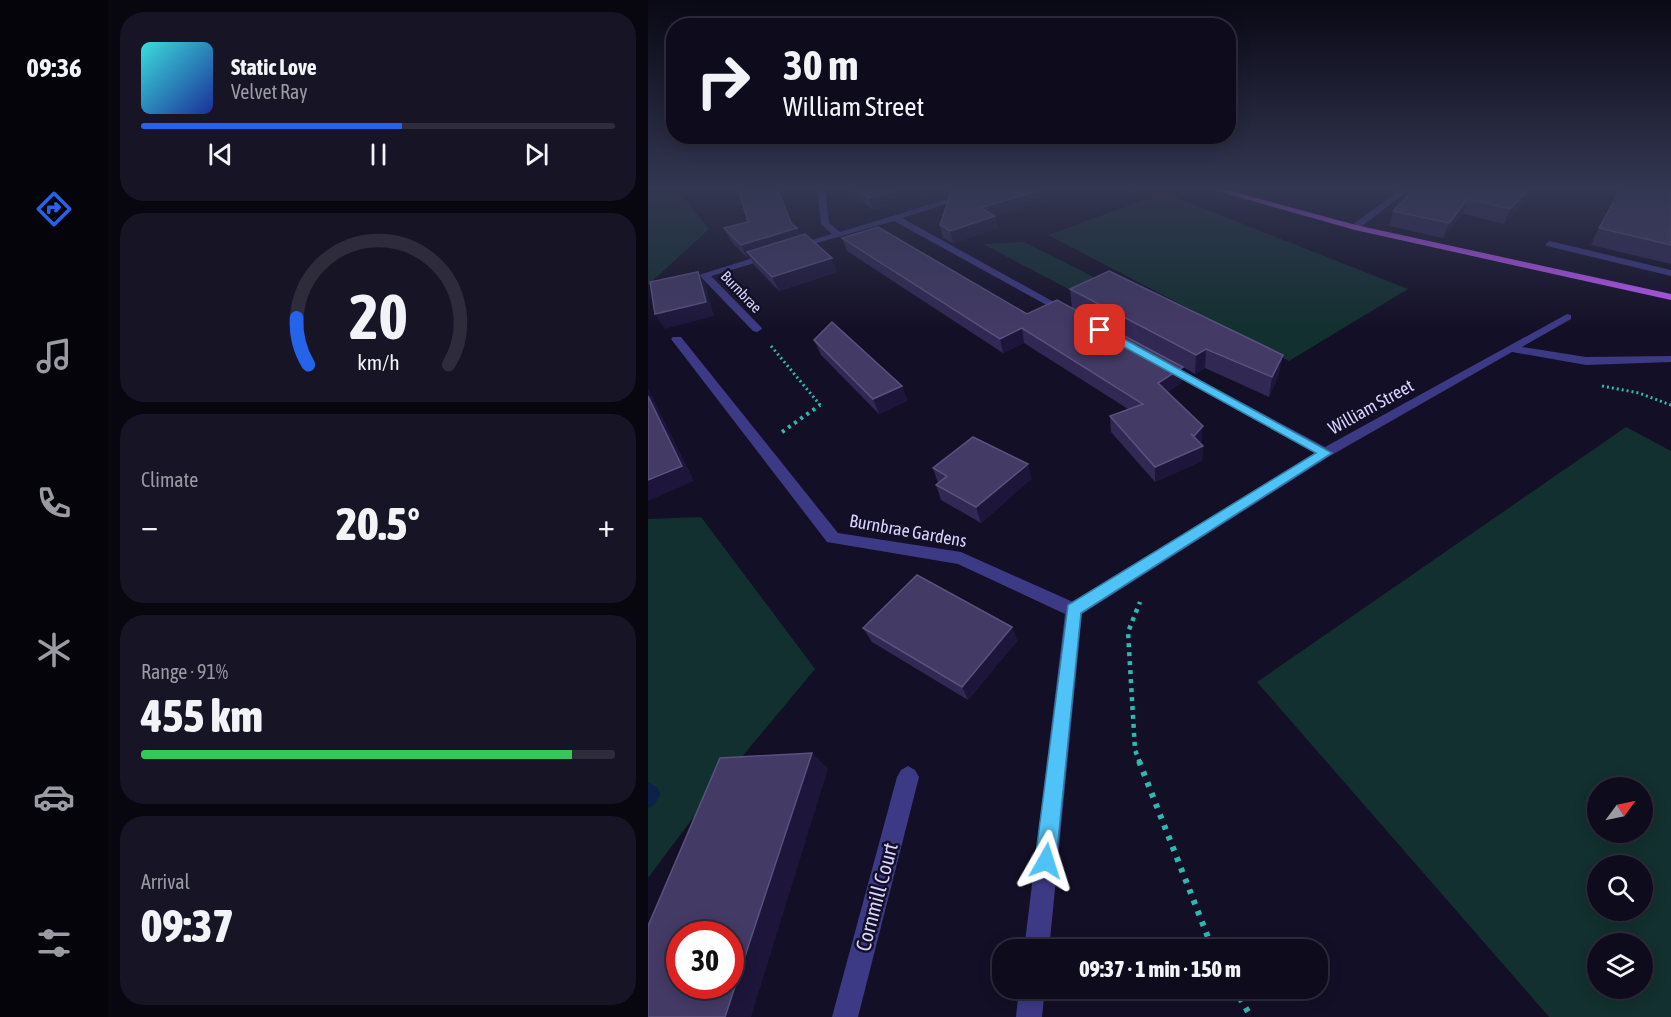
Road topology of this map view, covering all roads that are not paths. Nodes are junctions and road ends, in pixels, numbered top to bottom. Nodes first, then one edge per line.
1 (926, 234) edge
2 (1389, 234) edge
3 (839, 235) edge
4 (1550, 244) dead end
5 (1671, 273) edge
6 (1671, 297) edge
7 (1074, 316) edge
8 (1567, 317) dead end
9 (757, 329) road end
10 (677, 339) dead end
11 (1512, 349) junction
12 (1671, 359) edge
13 (1158, 361) edge
14 (1325, 453) junction
15 (1074, 610) junction
16 (908, 777) dead end
17 (1037, 939) edge
18 (1031, 999) edge
19 (845, 1017) edge
20 (1029, 1017) edge

1 - 7 street
2 - 6 main road
3 - 9 street, Burnbrae
4 - 5 street
8 - 11 street, William Street
10 - 15 street, Burnbrae Gardens
11 - 12 street
11 - 14 street, William Street
13 - 14 street
14 - 15 street, William Street
15 - 17 street
16 - 19 street, Cornmill Court
18 - 20 street

